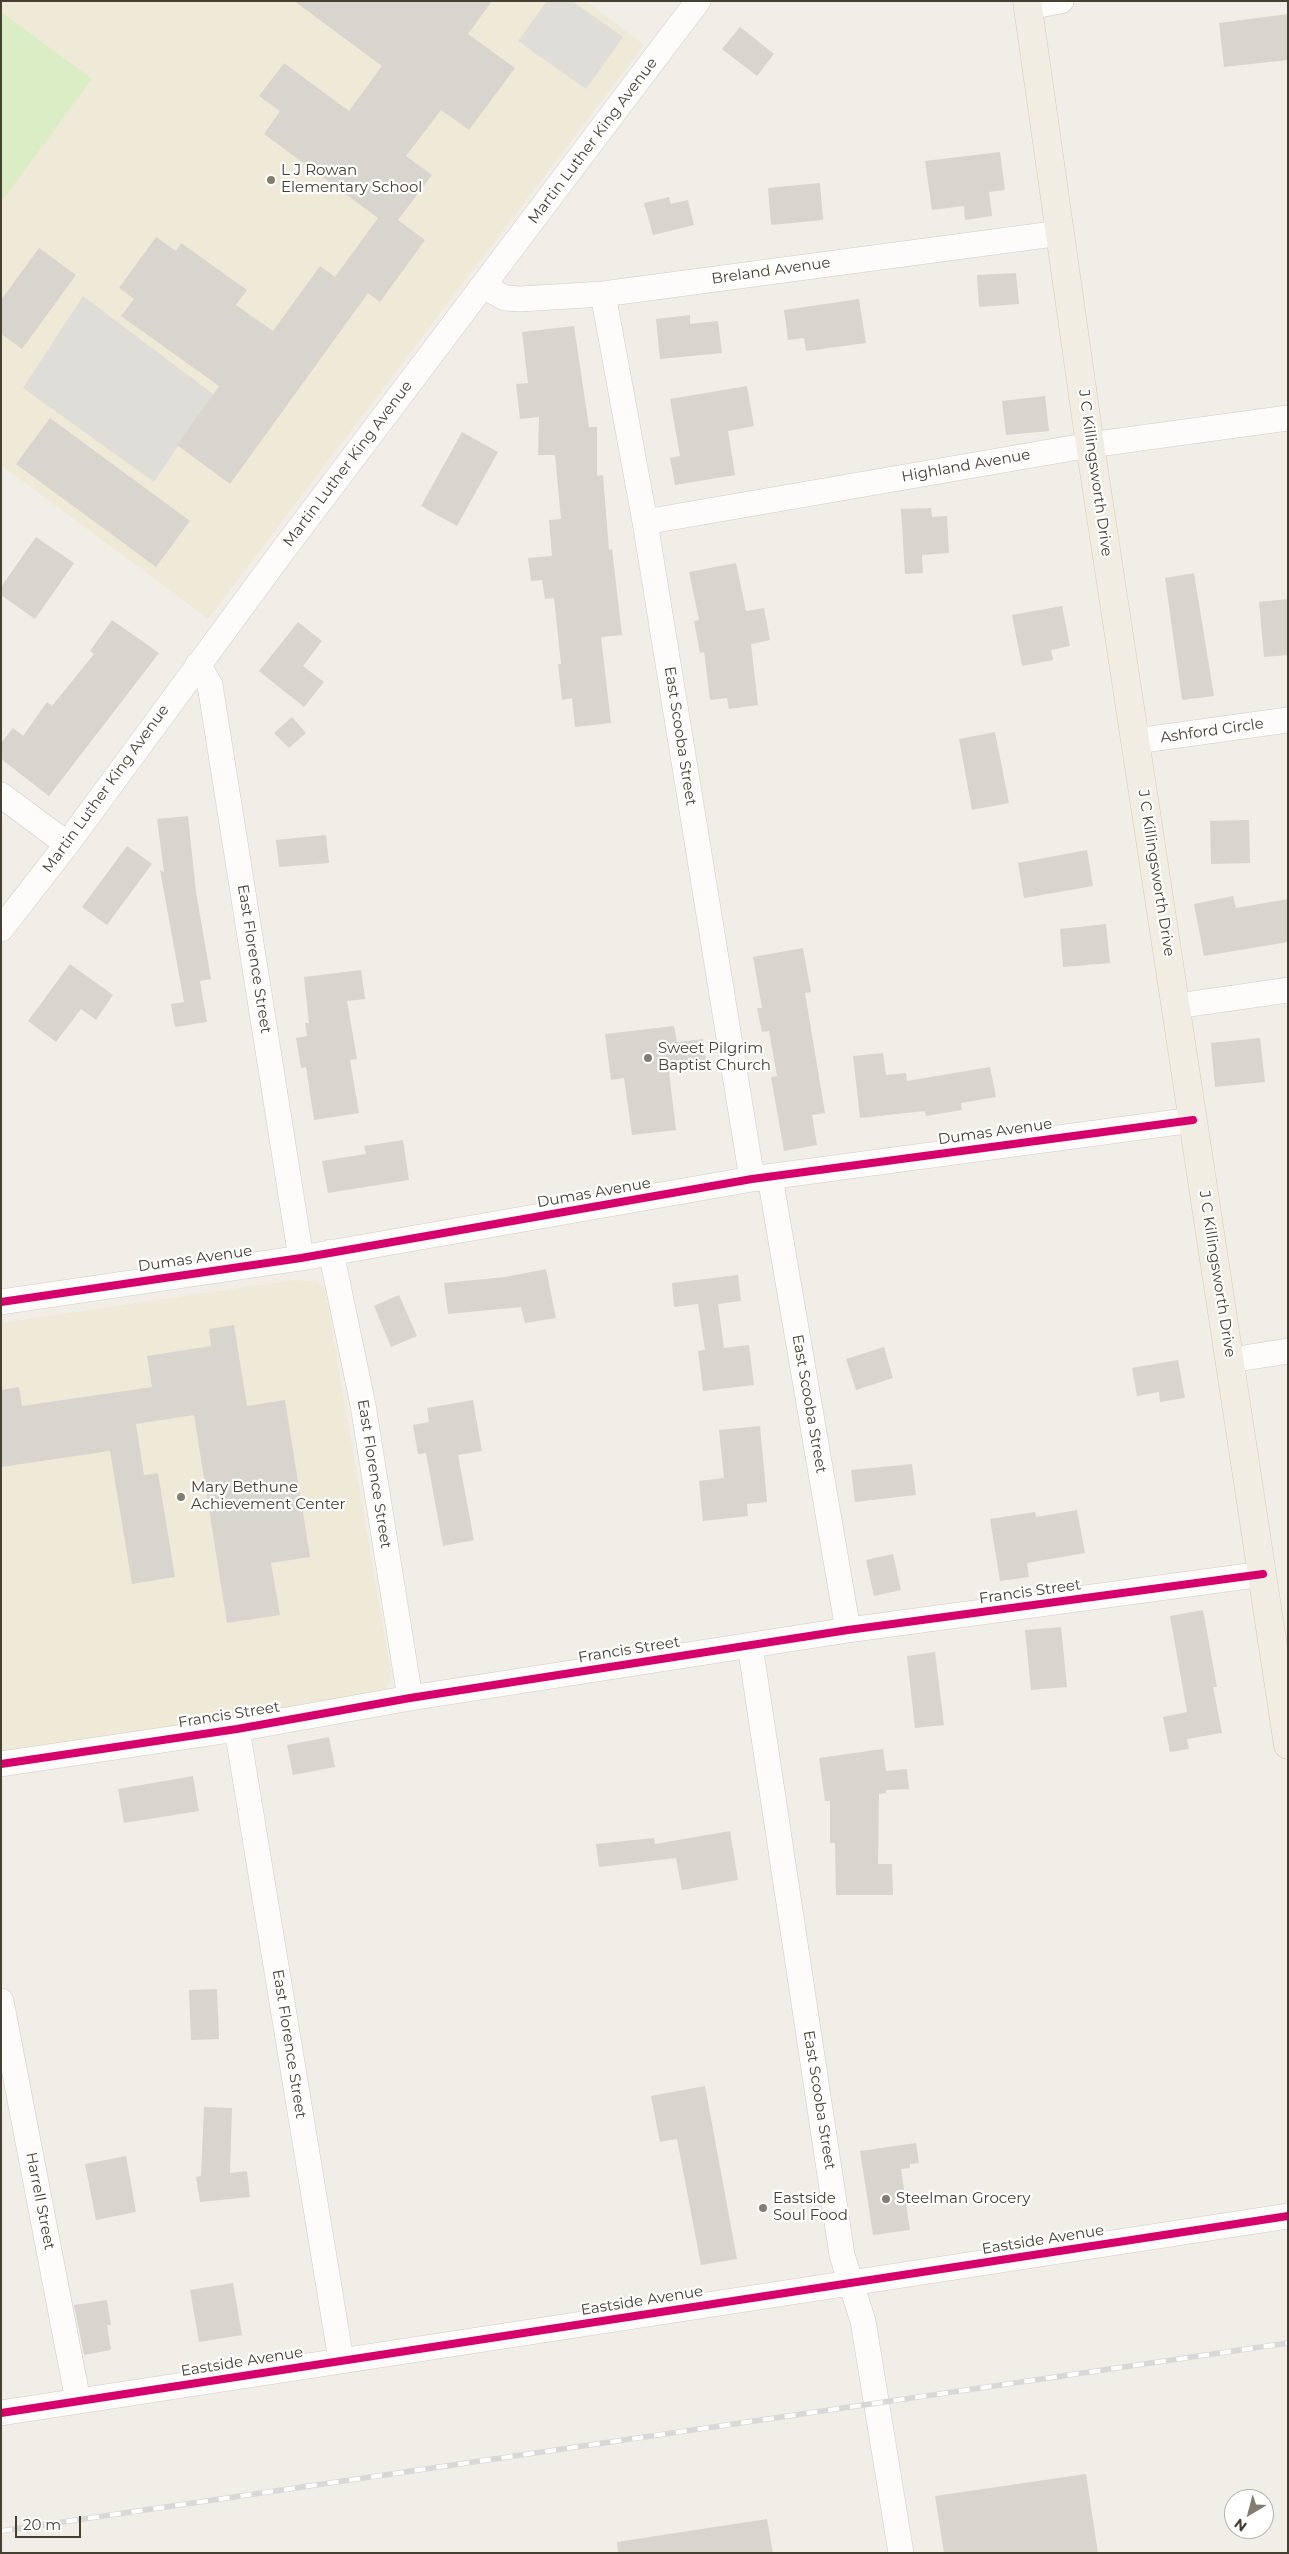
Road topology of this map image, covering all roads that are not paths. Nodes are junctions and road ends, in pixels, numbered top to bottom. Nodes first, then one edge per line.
1 (698, 1) edge
2 (1061, 1) edge
3 (1027, 4) edge
4 (1061, 233) junction
5 (483, 286) junction
6 (603, 294) junction
7 (1288, 418) edge
8 (1090, 445) junction
9 (645, 522) junction
10 (198, 664) junction
11 (1288, 720) edge
12 (1136, 741) junction
13 (1, 795) edge
14 (67, 844) junction
15 (1, 929) edge
16 (1288, 990) edge
17 (1177, 1006) junction
18 (1193, 1120) junction
19 (761, 1178) junction
20 (331, 1252) junction
21 (301, 1258) junction
22 (1, 1302) edge
23 (1288, 1351) edge
24 (1231, 1360) junction
25 (1263, 1574) junction
26 (848, 1630) junction
27 (750, 1645) junction
28 (410, 1698) junction
29 (237, 1729) junction
30 (1288, 1745) edge
31 (1, 1764) edge
32 (1, 2001) edge
33 (1288, 2216) edge
34 (851, 2283) junction
35 (341, 2360) junction
36 (78, 2401) junction
37 (1, 2412) edge
38 (901, 2553) edge

1 - 5 street, Martin Luther King Avenue
2 - 3 street
3 - 4 main road, J C Killingsworth Drive
4 - 6 street, Breland Avenue
4 - 8 main road, J C Killingsworth Drive
5 - 6 street, Breland Avenue
5 - 10 street, Martin Luther King Avenue
6 - 9 street, East Scooba Street
7 - 8 street, Highland Avenue
8 - 9 street, Highland Avenue
8 - 12 main road, J C Killingsworth Drive
9 - 19 street, East Scooba Street
10 - 14 street, Martin Luther King Avenue
10 - 21 street, East Florence Street
11 - 12 street, Ashford Circle
12 - 17 main road, J C Killingsworth Drive
13 - 14 street
14 - 15 street, Martin Luther King Avenue
16 - 17 street
17 - 18 main road, J C Killingsworth Drive
18 - 19 street, Dumas Avenue
18 - 24 main road, J C Killingsworth Drive
19 - 20 street, Dumas Avenue
19 - 26 street, East Scooba Street
20 - 21 street, Dumas Avenue
20 - 28 street, East Florence Street
21 - 22 street, Dumas Avenue
23 - 24 street
24 - 25 main road, J C Killingsworth Drive
25 - 26 street, Francis Street
25 - 30 main road, J C Killingsworth Drive
26 - 27 street, Francis Street
27 - 28 street, Francis Street
27 - 34 street, East Scooba Street
28 - 29 street, Francis Street
29 - 31 street, Francis Street
29 - 35 street, East Florence Street
32 - 36 street, Harrell Street
33 - 34 street, Eastside Avenue
34 - 35 street, Eastside Avenue
34 - 38 street, East Scooba Street
35 - 36 street, Eastside Avenue
36 - 37 street, Eastside Avenue

